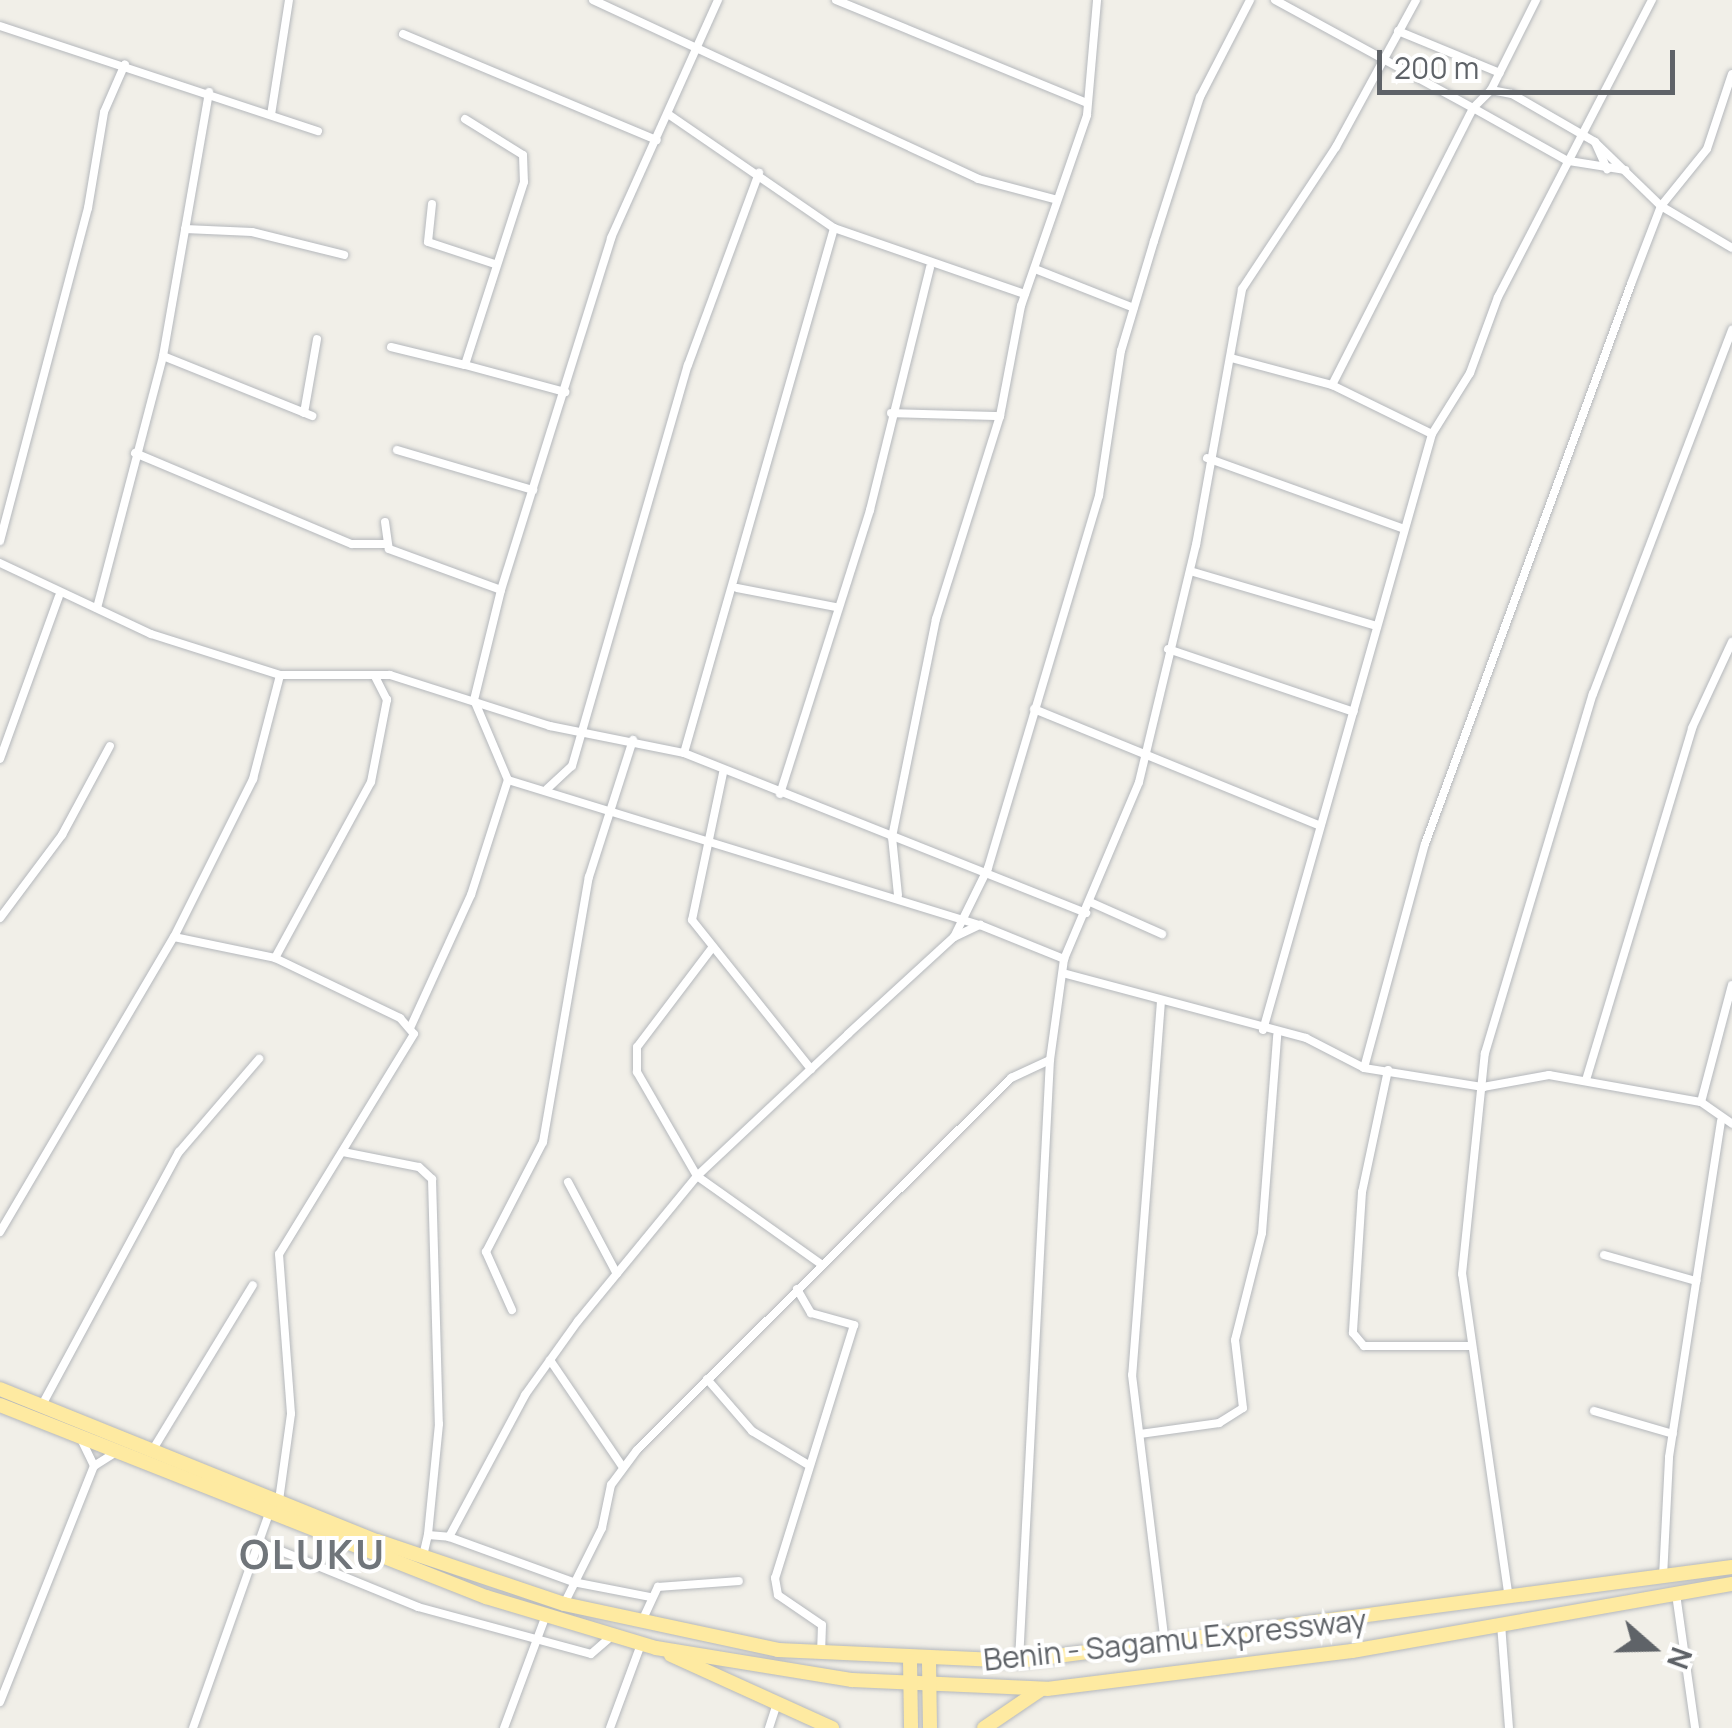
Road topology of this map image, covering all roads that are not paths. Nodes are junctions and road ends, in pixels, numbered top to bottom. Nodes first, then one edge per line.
1 (289, 0) edge
2 (593, 0) edge
3 (718, 0) edge
4 (1096, 0) edge
5 (1250, 0) edge
6 (1275, 0) edge
7 (1416, 0) edge
8 (1536, 0) edge
9 (1652, 0) edge
10 (842, 1) edge
11 (0, 26) edge
12 (1398, 30) junction
13 (403, 34) dead end
14 (698, 50) junction
15 (1382, 58) junction
16 (125, 64) junction
17 (1500, 73) junction
18 (1732, 74) edge
19 (1491, 90) junction
20 (209, 92) junction
21 (1087, 103) junction
22 (1473, 108) junction
23 (668, 114) junction
24 (271, 115) junction
25 (465, 119) dead end
26 (318, 130) dead end
27 (1580, 135) junction
28 (656, 140) junction
29 (1594, 142) junction
30 (1568, 161) junction
31 (1607, 169) junction
32 (1625, 170) junction
33 (758, 173) junction
34 (1054, 199) junction
35 (432, 204) dead end
36 (1661, 206) junction
37 (834, 228) junction
38 (185, 230) junction
39 (1732, 248) edge
40 (344, 256) dead end
41 (496, 264) junction
42 (930, 267) junction
43 (1035, 269) junction
44 (1025, 294) junction
45 (1134, 308) junction
46 (1732, 330) edge
47 (316, 339) dead end
48 (392, 347) dead end
49 (163, 356) junction
50 (1231, 358) junction
51 (465, 365) junction
52 (1332, 385) junction
53 (565, 392) junction
54 (891, 413) junction
55 (1000, 416) junction
56 (1432, 434) junction
57 (396, 450) dead end
58 (134, 453) junction
59 (1207, 458) junction
60 (533, 490) junction
61 (385, 522) dead end
62 (1404, 529) junction
63 (0, 541) edge
64 (385, 544) junction
65 (0, 564) edge
66 (1190, 571) junction
67 (737, 588) junction
68 (501, 590) junction
69 (59, 596) junction
70 (836, 607) junction
71 (98, 608) junction
72 (1378, 626) junction
73 (1732, 642) edge
74 (1168, 649) junction
75 (280, 675) junction
76 (375, 676) junction
77 (474, 700) junction
78 (1034, 709) junction
79 (1354, 712) junction
80 (578, 732) junction
81 (632, 740) junction
82 (110, 746) dead end
83 (684, 754) junction
84 (0, 759) edge
85 (1142, 760) junction
86 (723, 773) junction
87 (508, 780) junction
88 (547, 790) junction
89 (780, 794) junction
90 (612, 806) junction
91 (1320, 826) junction
92 (892, 837) junction
93 (712, 839) junction
94 (988, 868) junction
95 (898, 895) junction
96 (1090, 902) junction
97 (3, 906) edge
98 (1086, 913) junction
99 (0, 918) edge
100 (963, 920) junction
101 (980, 925) junction
102 (1162, 934) dead end
103 (174, 937) junction
104 (954, 938) junction
105 (712, 948) junction
106 (275, 958) junction
107 (1064, 959) junction
108 (1066, 974) junction
109 (1732, 985) edge
110 (1161, 1000) junction
111 (411, 1026) junction
112 (1263, 1030) junction
113 (1277, 1036) junction
114 (260, 1059) dead end
115 (1050, 1060) junction
116 (1364, 1068) junction
117 (811, 1069) junction
118 (1388, 1070) junction
119 (1586, 1080) junction
120 (1483, 1087) junction
121 (1700, 1102) junction
122 (1721, 1120) junction
123 (1732, 1124) edge
124 (343, 1152) junction
125 (698, 1176) junction
126 (568, 1182) dead end
127 (0, 1232) edge
128 (1604, 1255) dead end
129 (821, 1264) junction
130 (617, 1274) junction
131 (1696, 1281) junction
132 (253, 1285) dead end
133 (796, 1289) junction
134 (512, 1310) dead end
135 (1472, 1346) junction
136 (550, 1360) junction
137 (707, 1379) junction
138 (0, 1389) edge
139 (0, 1405) edge
140 (1594, 1411) dead end
141 (38, 1412) junction
142 (1140, 1434) junction
143 (1673, 1434) junction
144 (80, 1435) junction
145 (119, 1450) junction
146 (152, 1451) junction
147 (807, 1464) junction
148 (94, 1466) junction
149 (622, 1466) junction
150 (279, 1501) junction
151 (268, 1516) junction
152 (428, 1536) junction
153 (449, 1537) junction
154 (258, 1542) junction
155 (423, 1556) junction
156 (1732, 1566) edge
157 (1664, 1576) junction
158 (739, 1581) dead end
159 (573, 1582) junction
160 (1732, 1584) edge
161 (1676, 1590) junction
162 (650, 1596) junction
163 (1510, 1600) junction
164 (564, 1604) junction
165 (546, 1615) junction
166 (642, 1623) junction
167 (1502, 1624) junction
168 (540, 1633) junction
169 (612, 1636) junction
170 (640, 1644) junction
171 (1166, 1646) junction
172 (656, 1648) junction
173 (821, 1654) junction
174 (910, 1662) junction
175 (1019, 1662) junction
176 (929, 1663) junction
177 (909, 1684) junction
178 (928, 1684) junction
179 (1042, 1689) junction
180 (0, 1702) edge
181 (777, 1704) junction
182 (193, 1728) edge
183 (504, 1728) edge
184 (610, 1728) edge
185 (770, 1728) edge
186 (832, 1728) edge
187 (910, 1728) edge
188 (930, 1728) edge
189 (984, 1728) edge
190 (1509, 1728) edge
191 (1695, 1728) edge

1 - 24 street
2 - 14 street
3 - 14 street
4 - 21 street
5 - 45 street
6 - 15 street
7 - 12 street
8 - 17 street
9 - 27 street
10 - 21 street
11 - 16 street
12 - 15 street
12 - 17 street
13 - 28 street
14 - 23 street
14 - 34 street
15 - 22 street
15 - 50 street
16 - 20 street
16 - 63 street
17 - 19 street
18 - 36 street
19 - 22 street
19 - 27 street
20 - 24 street
20 - 38 street
21 - 34 street
22 - 30 street
22 - 52 street
23 - 28 street
23 - 33 street
24 - 26 street
25 - 41 street
27 - 29 street
27 - 30 street
28 - 53 street
29 - 31 street
29 - 32 street
30 - 31 street
30 - 56 street
31 - 32 street
32 - 36 street
33 - 37 street
33 - 80 street
34 - 43 street
35 - 41 street
36 - 39 street
36 - 116 street
37 - 42 street
37 - 67 street
38 - 40 street
38 - 49 street
41 - 51 street
42 - 44 street
42 - 54 street
43 - 44 street
43 - 45 street
44 - 55 street
45 - 78 street
46 - 120 street
47 - 49 street
48 - 51 street
49 - 58 street
50 - 52 street
50 - 59 street
51 - 53 street
52 - 56 street
53 - 60 street
54 - 55 street
54 - 70 street
55 - 92 street
56 - 62 street
57 - 60 street
58 - 64 street
58 - 71 street
59 - 62 street
59 - 66 street
60 - 68 street
61 - 64 street
62 - 72 street
64 - 68 street
65 - 69 street
66 - 72 street
66 - 74 street
67 - 70 street
67 - 83 street
68 - 77 street
69 - 71 street
69 - 84 street
70 - 89 street
71 - 75 street
72 - 79 street
73 - 119 street
74 - 79 street
74 - 85 street
75 - 76 street
75 - 103 street
76 - 77 street
76 - 106 street
77 - 80 street
77 - 87 street
78 - 85 street
78 - 94 street
79 - 91 street
80 - 81 street
80 - 88 street
81 - 83 street
81 - 90 street
82 - 97 street
83 - 86 street
85 - 91 street
85 - 96 street
86 - 89 street
86 - 93 street
87 - 88 street
87 - 111 street
88 - 90 street
89 - 92 street
90 - 93 street
90 - 134 street
91 - 112 street
92 - 94 street
92 - 95 street
93 - 95 street
93 - 105 street
94 - 98 street
94 - 100 street
95 - 100 street
96 - 98 street
96 - 102 street
97 - 99 street
98 - 107 street
100 - 101 street
100 - 104 street
101 - 104 street
101 - 107 street
103 - 106 street
103 - 127 street
104 - 117 street
105 - 117 street
105 - 125 street
106 - 111 street
107 - 108 street
108 - 110 street
108 - 115 street
109 - 121 street
110 - 112 street
110 - 142 street
111 - 124 street
112 - 113 street
113 - 116 street
113 - 142 street
114 - 141 street
115 - 129 street
115 - 175 street
116 - 118 street
117 - 125 street
118 - 120 street
118 - 135 street
119 - 120 street
119 - 121 street
120 - 135 street
121 - 122 street
122 - 123 street
122 - 131 street
124 - 150 street
124 - 152 street
125 - 129 street
125 - 130 street
126 - 130 street
128 - 131 street
129 - 133 street
130 - 136 street
131 - 143 street
132 - 146 street
133 - 137 street
133 - 147 street
135 - 163 street
136 - 149 street
136 - 153 street
137 - 147 street
137 - 149 street
138 - 141 highway, Benin - Sagamu Expressway
139 - 141 highway
140 - 143 street
141 - 144 highway
141 - 146 highway, Benin - Sagamu Expressway
142 - 171 street
143 - 157 street
144 - 145 highway
144 - 148 street
145 - 148 street
145 - 151 highway
146 - 150 highway, Benin - Sagamu Expressway
147 - 173 street
148 - 180 street
149 - 159 street
150 - 155 highway, Benin - Sagamu Expressway
151 - 154 street
151 - 165 highway
152 - 153 street
152 - 155 street
153 - 159 street
154 - 168 street
154 - 182 street
155 - 164 highway, Benin - Sagamu Expressway
156 - 157 highway, Benin - Sagamu Expressway
157 - 163 highway, Benin - Sagamu Expressway
158 - 162 street
159 - 162 street
159 - 164 street
160 - 161 highway
161 - 167 highway
161 - 191 street
162 - 166 street
163 - 171 highway, Benin - Sagamu Expressway
164 - 166 highway, Benin - Sagamu Expressway
165 - 168 street
165 - 169 highway
166 - 173 highway, Benin - Sagamu Expressway
167 - 179 highway
167 - 190 street
168 - 169 street
168 - 183 street
169 - 170 highway
170 - 172 highway
170 - 184 street
171 - 175 highway, Benin - Sagamu Expressway
172 - 177 highway
172 - 181 highway
173 - 174 highway, Benin - Sagamu Expressway
174 - 176 highway, Benin - Sagamu Expressway
174 - 177 highway
175 - 176 highway, Benin - Sagamu Expressway
176 - 178 highway
177 - 178 highway
177 - 187 highway
178 - 179 highway
178 - 188 highway
179 - 189 highway
181 - 185 street
181 - 186 highway

